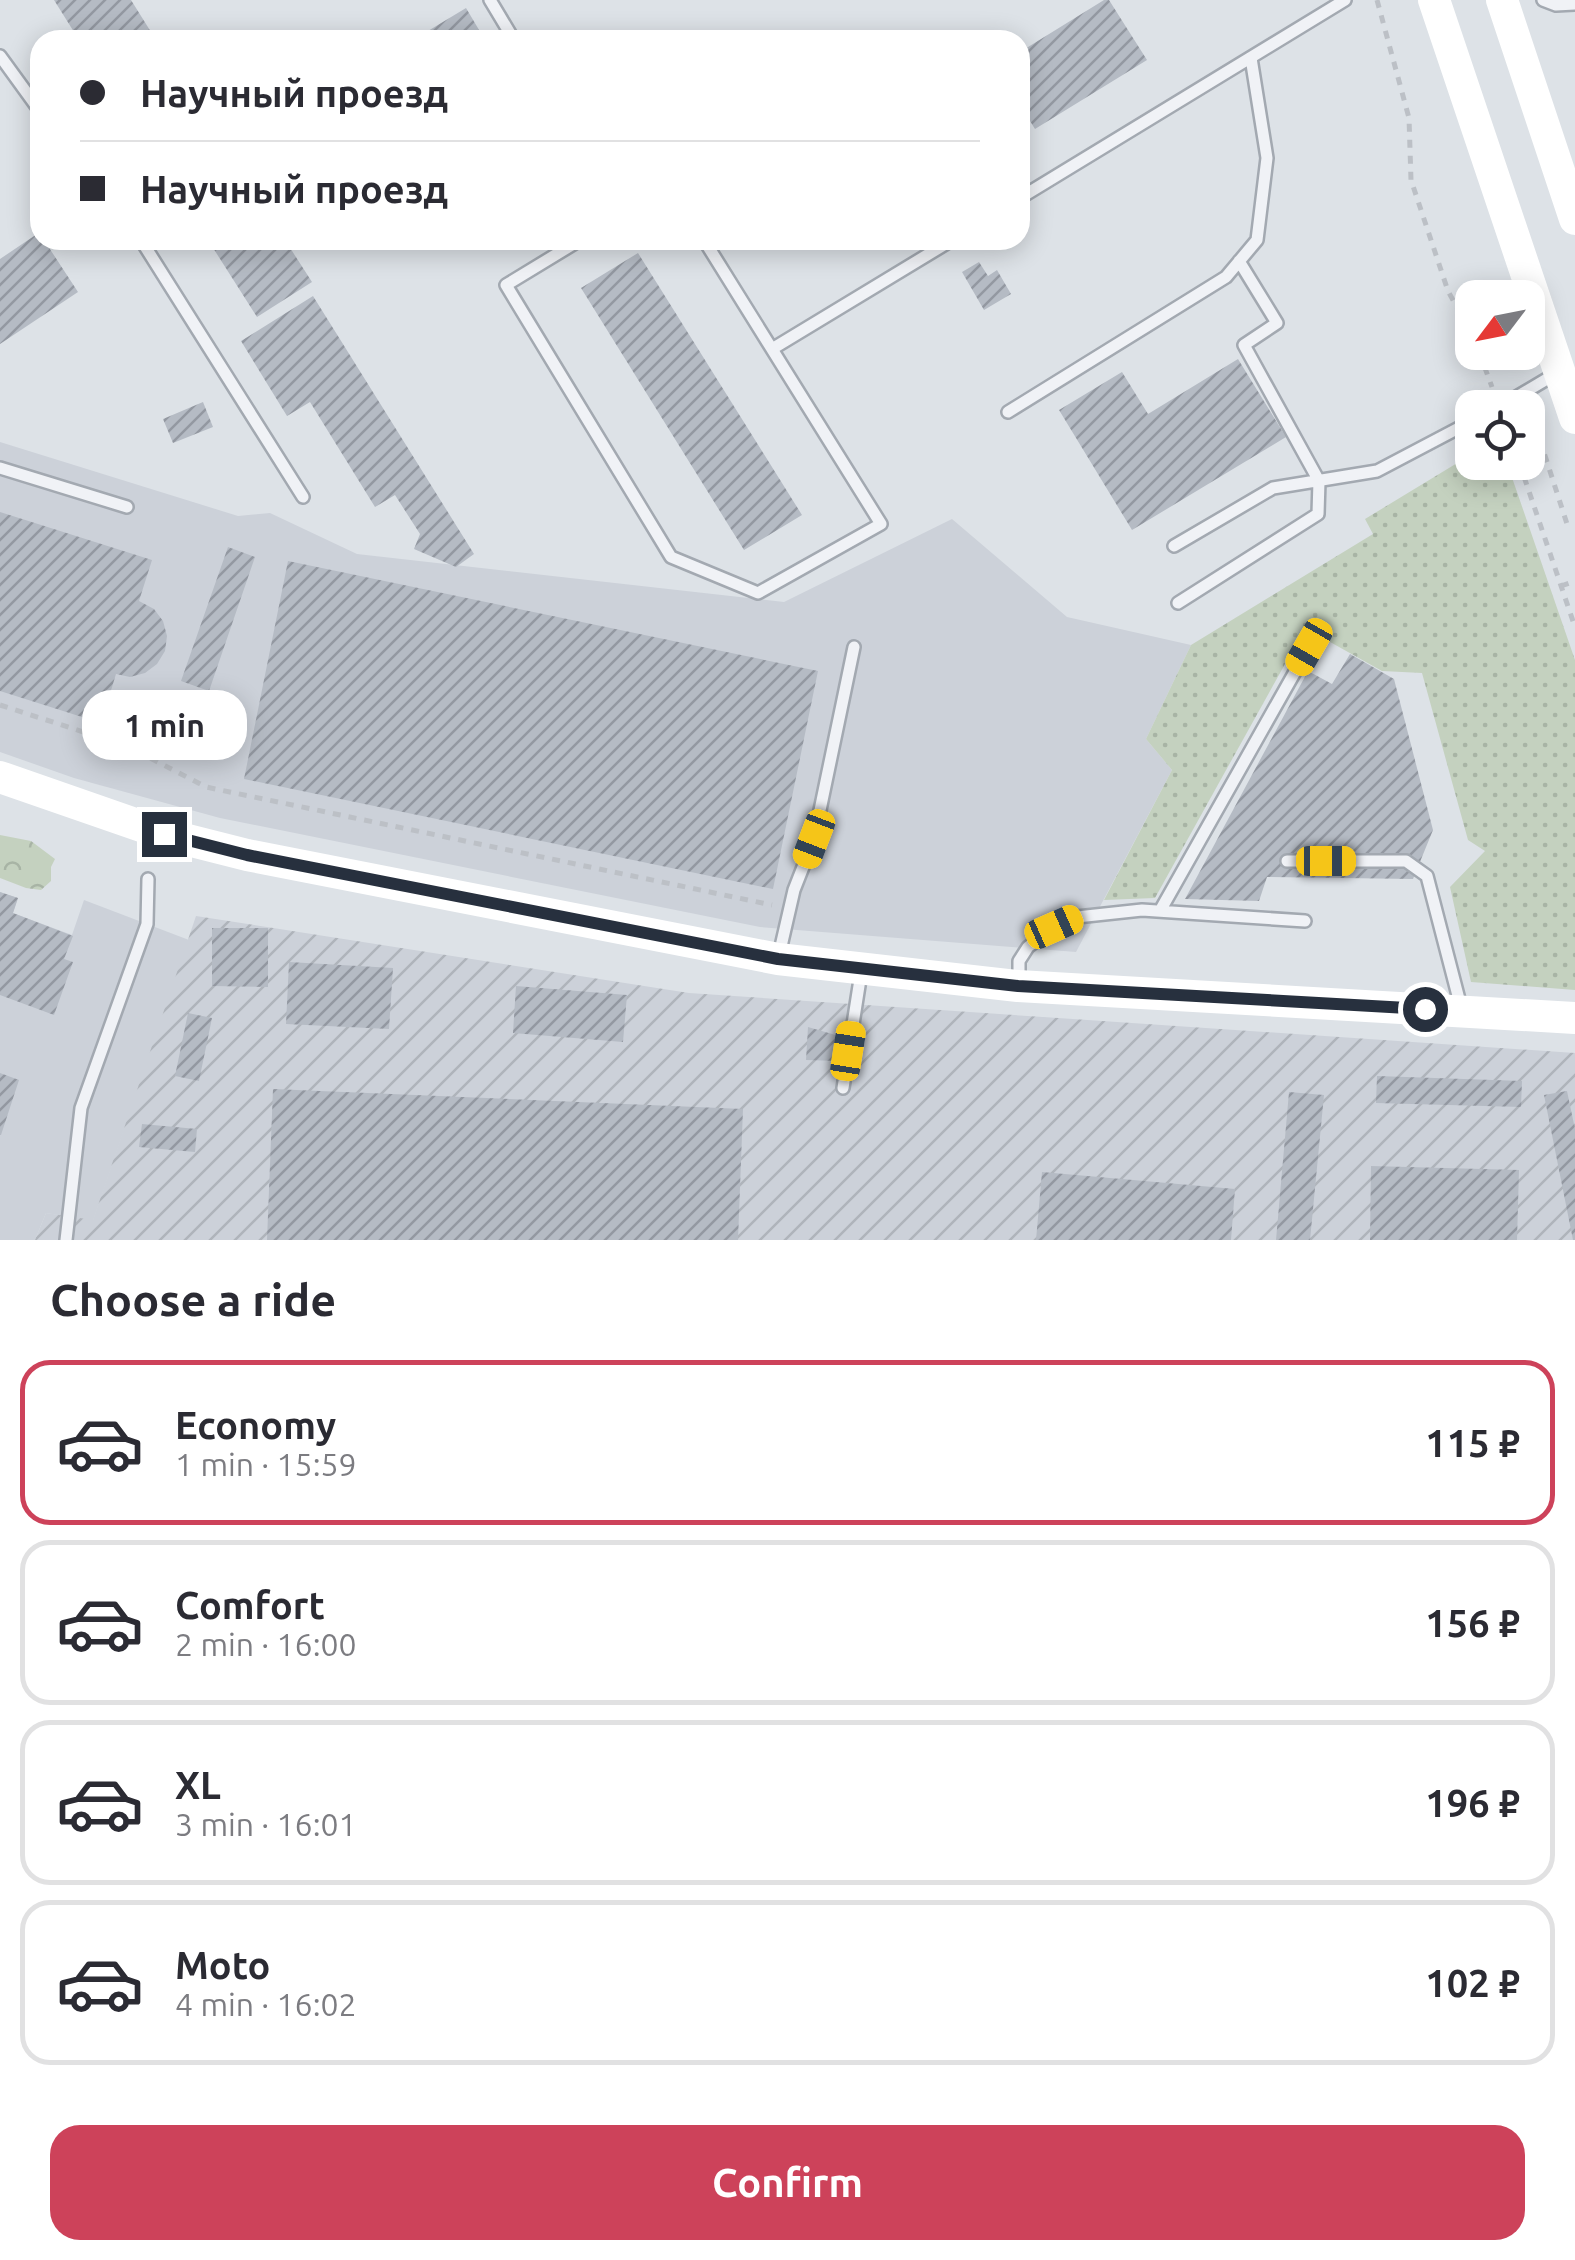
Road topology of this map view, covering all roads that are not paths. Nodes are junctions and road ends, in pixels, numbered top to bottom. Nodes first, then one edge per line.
1 (490, 0) edge
2 (1345, 0) edge
3 (1434, 0) edge
4 (1502, 0) edge
5 (1542, 0) edge
6 (1575, 4) edge
7 (508, 30) edge
8 (0, 56) edge
9 (1251, 58) junction
10 (30, 97) edge
11 (1030, 192) edge
12 (1575, 219) edge
13 (146, 250) edge
14 (564, 250) edge
15 (710, 250) edge
16 (935, 250) edge
17 (1239, 262) junction
18 (772, 349) junction
19 (1560, 371) junction
20 (1528, 390) edge
21 (1008, 412) dead end
22 (1575, 418) edge
23 (1455, 430) edge
24 (0, 468) edge
25 (1319, 480) junction
26 (303, 498) dead end
27 (128, 506) dead end
28 (1174, 546) dead end
29 (1178, 603) dead end
30 (854, 647) dead end
31 (1309, 647) dead end
32 (0, 777) edge
33 (1286, 861) dead end
34 (148, 880) dead end
35 (1160, 911) junction
36 (1305, 920) dead end
37 (778, 959) junction
38 (861, 968) junction
39 (1018, 986) junction
40 (1462, 1011) junction
41 (1575, 1018) edge
42 (843, 1088) dead end
43 (66, 1240) edge

1 - 7 lane
2 - 9 lane
3 - 19 street
4 - 12 street
5 - 6 lane
8 - 10 lane
9 - 11 lane
9 - 17 lane
13 - 26 lane
14 - 18 lane
15 - 18 lane
16 - 18 lane
17 - 21 lane
17 - 25 lane
19 - 20 lane
19 - 22 street
23 - 25 lane
24 - 27 lane
25 - 28 lane
25 - 29 lane
30 - 37 lane
31 - 35 lane
32 - 37 street
33 - 40 lane
34 - 43 lane
35 - 36 lane
35 - 39 lane
37 - 38 street
38 - 39 street
38 - 42 lane
39 - 40 street
40 - 41 street

